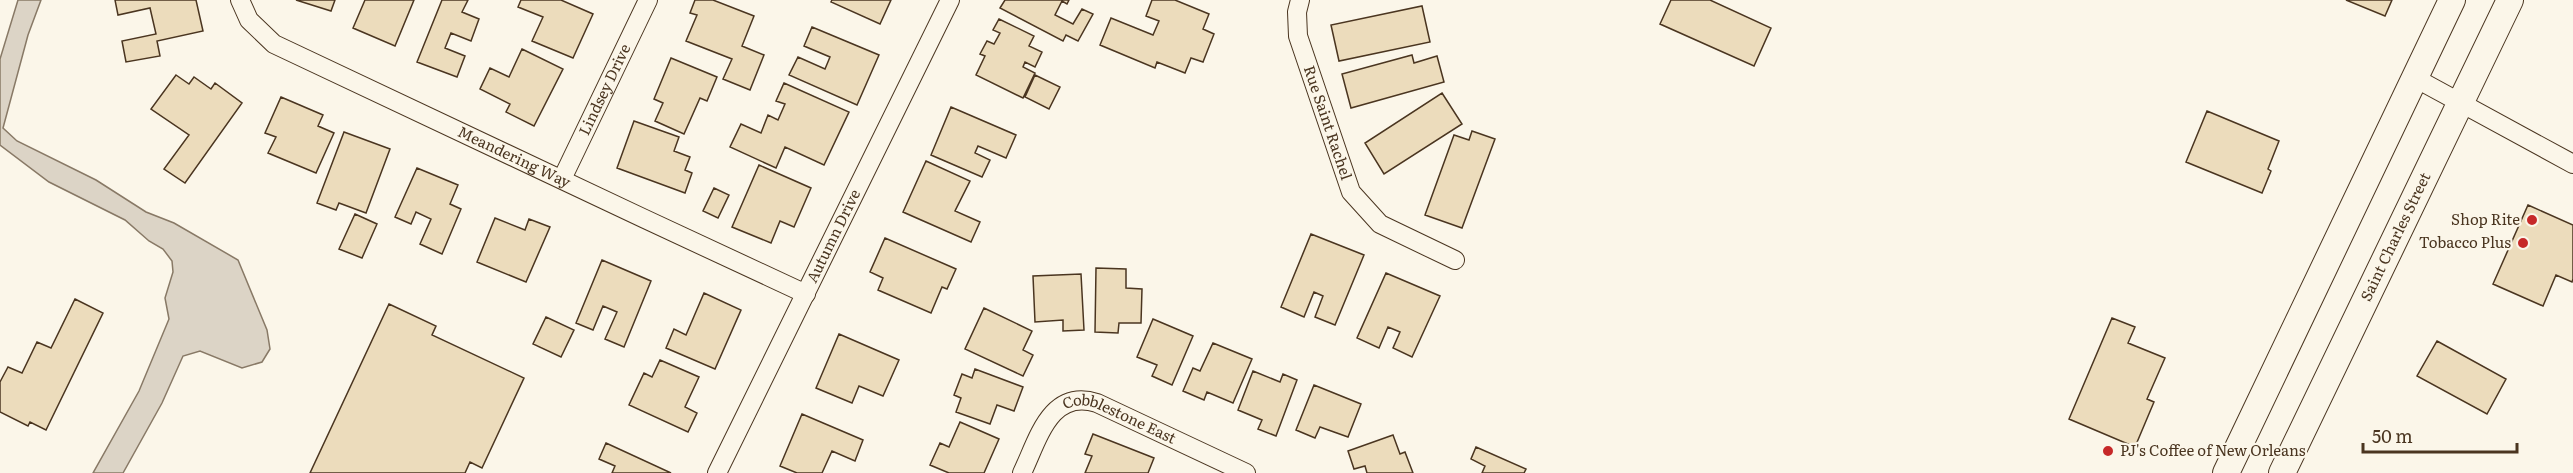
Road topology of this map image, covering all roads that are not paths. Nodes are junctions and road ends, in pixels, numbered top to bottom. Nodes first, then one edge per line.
1 (240, 0) edge
2 (648, 0) edge
3 (950, 0) edge
4 (1300, 0) edge
5 (2452, 0) edge
6 (2510, 0) edge
7 (2415, 78) junction
8 (2462, 101) junction
9 (2573, 164) edge
10 (562, 179) junction
11 (1455, 260) dead end
12 (806, 294) junction
13 (717, 473) edge
14 (1022, 473) edge
15 (1246, 473) edge
16 (2226, 473) edge
17 (2282, 473) edge

1 - 10 street, Meandering Way
2 - 10 street, Lindsey Drive
3 - 12 street, Autumn Drive
4 - 11 street, Rue Saint Rachel
5 - 7 street
6 - 8 street, Saint Charles Street
7 - 8 street
7 - 16 street
8 - 9 street
8 - 17 street, Saint Charles Street
10 - 12 street, Meandering Way
12 - 13 street, Autumn Drive
14 - 15 street, Cobblestone East

